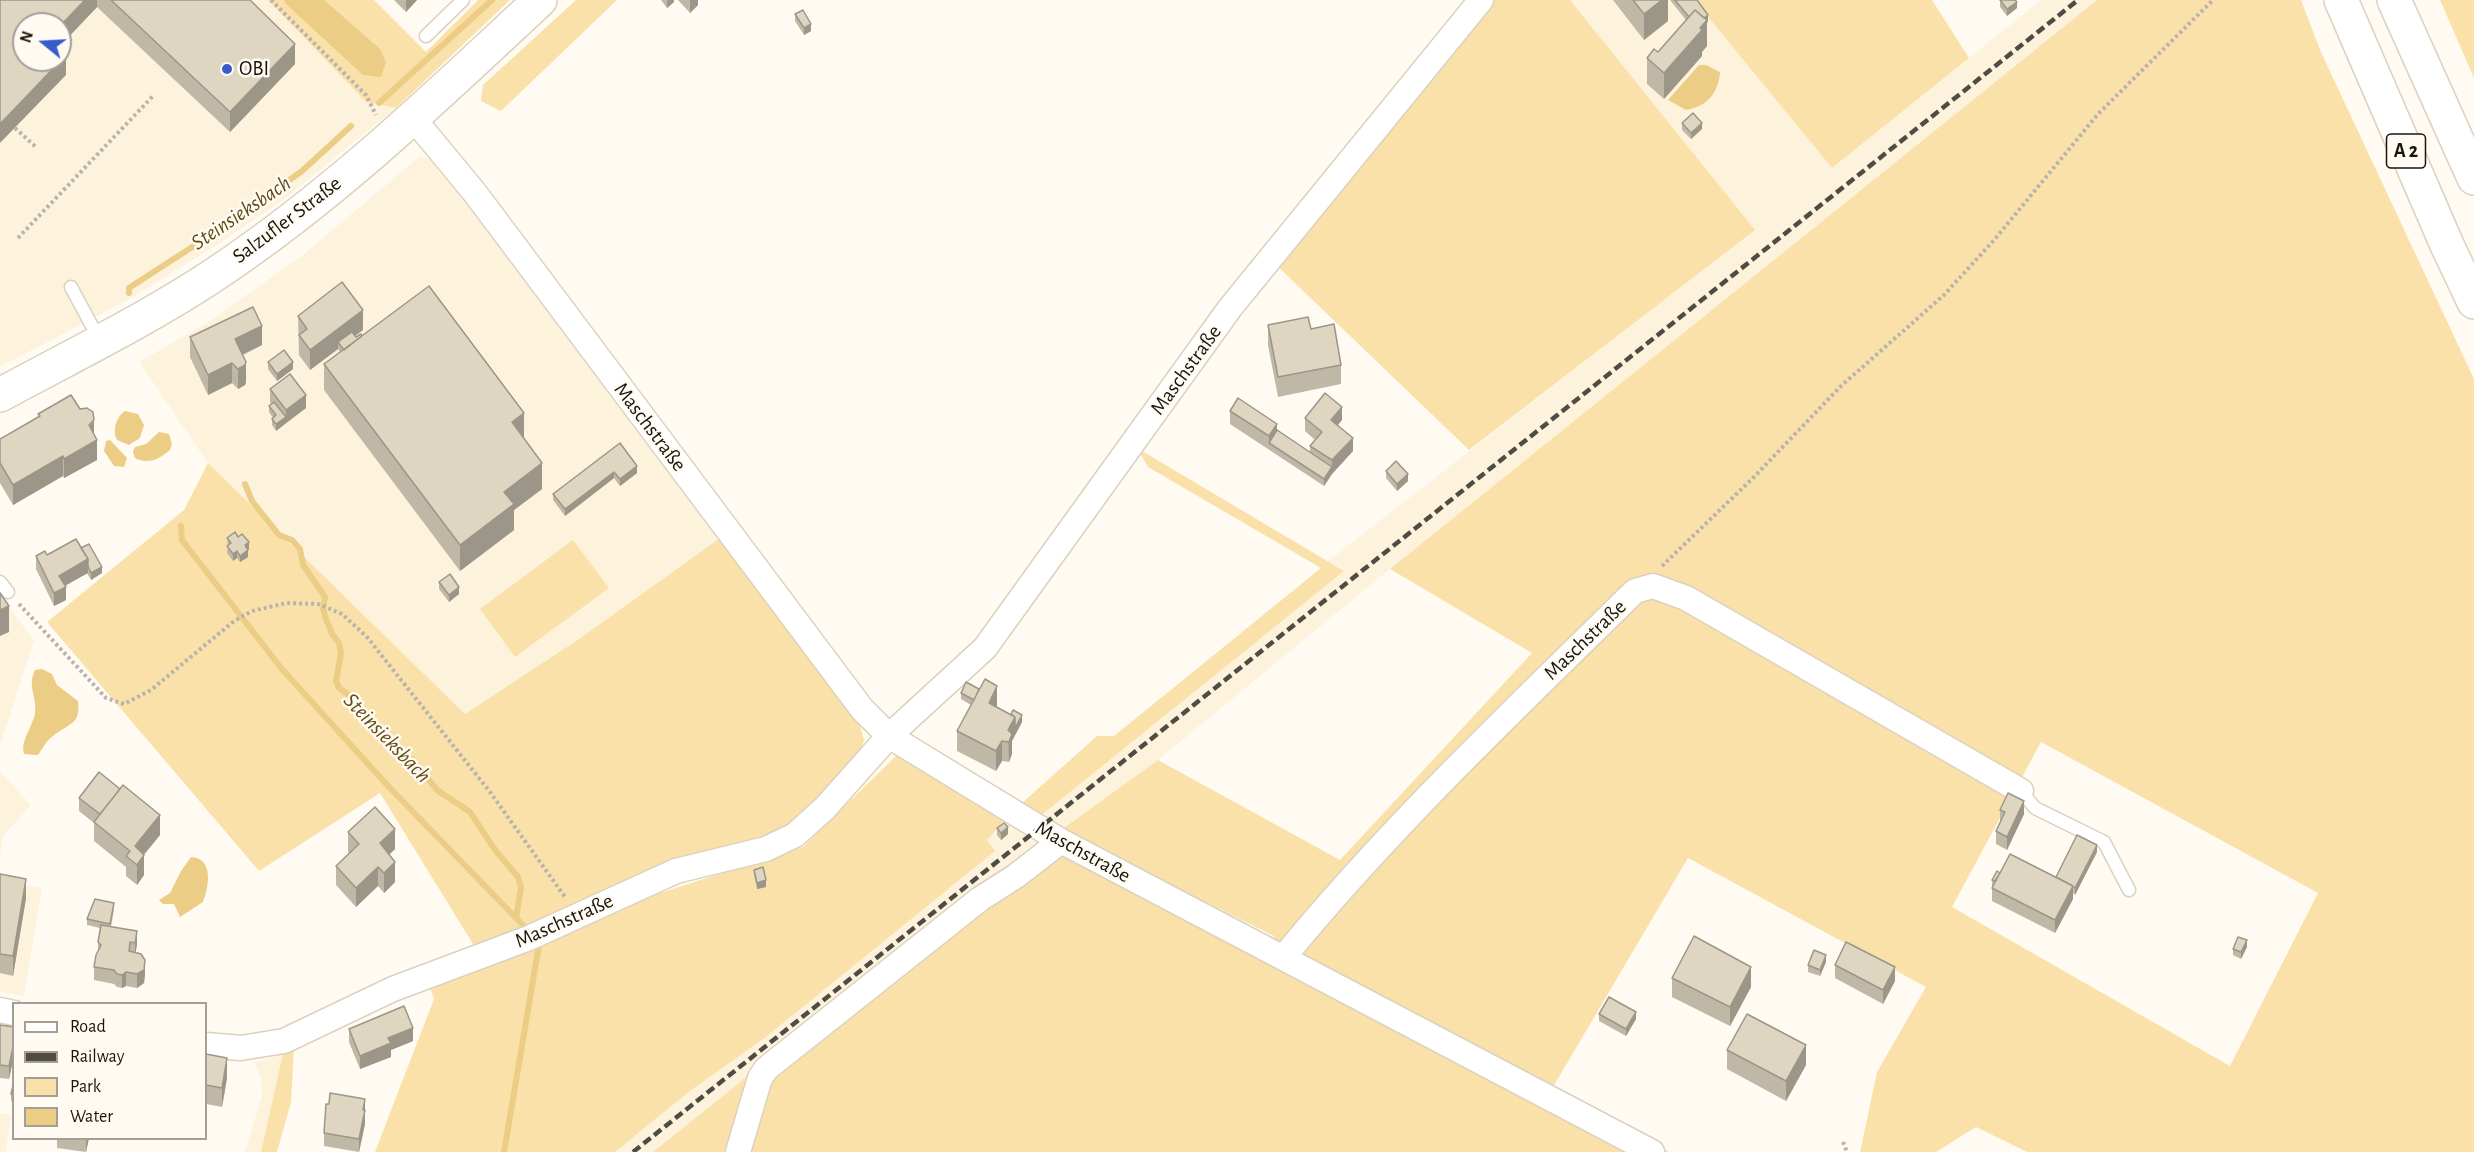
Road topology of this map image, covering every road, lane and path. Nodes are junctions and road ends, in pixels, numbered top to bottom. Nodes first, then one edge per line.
1 (271, 0) edge
2 (463, 0) edge
3 (540, 0) edge
4 (1481, 0) edge
5 (2213, 0) edge
6 (2341, 0) edge
7 (2394, 0) edge
8 (426, 36) dead end
9 (153, 96) dead end
10 (413, 118) junction
11 (15, 128) dead end
12 (389, 139) junction
13 (37, 148) dead end
14 (2474, 178) edge
15 (18, 238) dead end
16 (71, 287) dead end
17 (2474, 302) edge
18 (100, 342) junction
19 (0, 395) edge
20 (1653, 586) junction
21 (4, 587) edge
22 (889, 736) junction
23 (2021, 791) joint
24 (1061, 841) junction
25 (2130, 890) dead end
26 (574, 917) junction
27 (1283, 958) junction
28 (207, 1045) edge
29 (1843, 1142) dead end
30 (738, 1152) edge
31 (1652, 1152) edge
32 (1847, 1152) edge

1 - 12 path
2 - 8 lane
3 - 10 main road, Salzufler Straße
4 - 22 street, Maschstraße
5 - 20 path
6 - 17 main road, A 2
7 - 14 main road, A 2
9 - 15 path
10 - 12 main road, Salzufler Straße
10 - 22 street, Maschstraße
11 - 13 path
12 - 18 main road, Salzufler Straße
16 - 18 lane
18 - 19 main road, Salzufler Straße
20 - 23 street
20 - 27 street, Maschstraße
21 - 26 path
22 - 24 street, Maschstraße
22 - 26 street, Maschstraße
23 - 25 lane
24 - 27 street, Maschstraße
24 - 30 street
26 - 28 street, Maschstraße
27 - 31 street, Maschstraße
29 - 32 path

